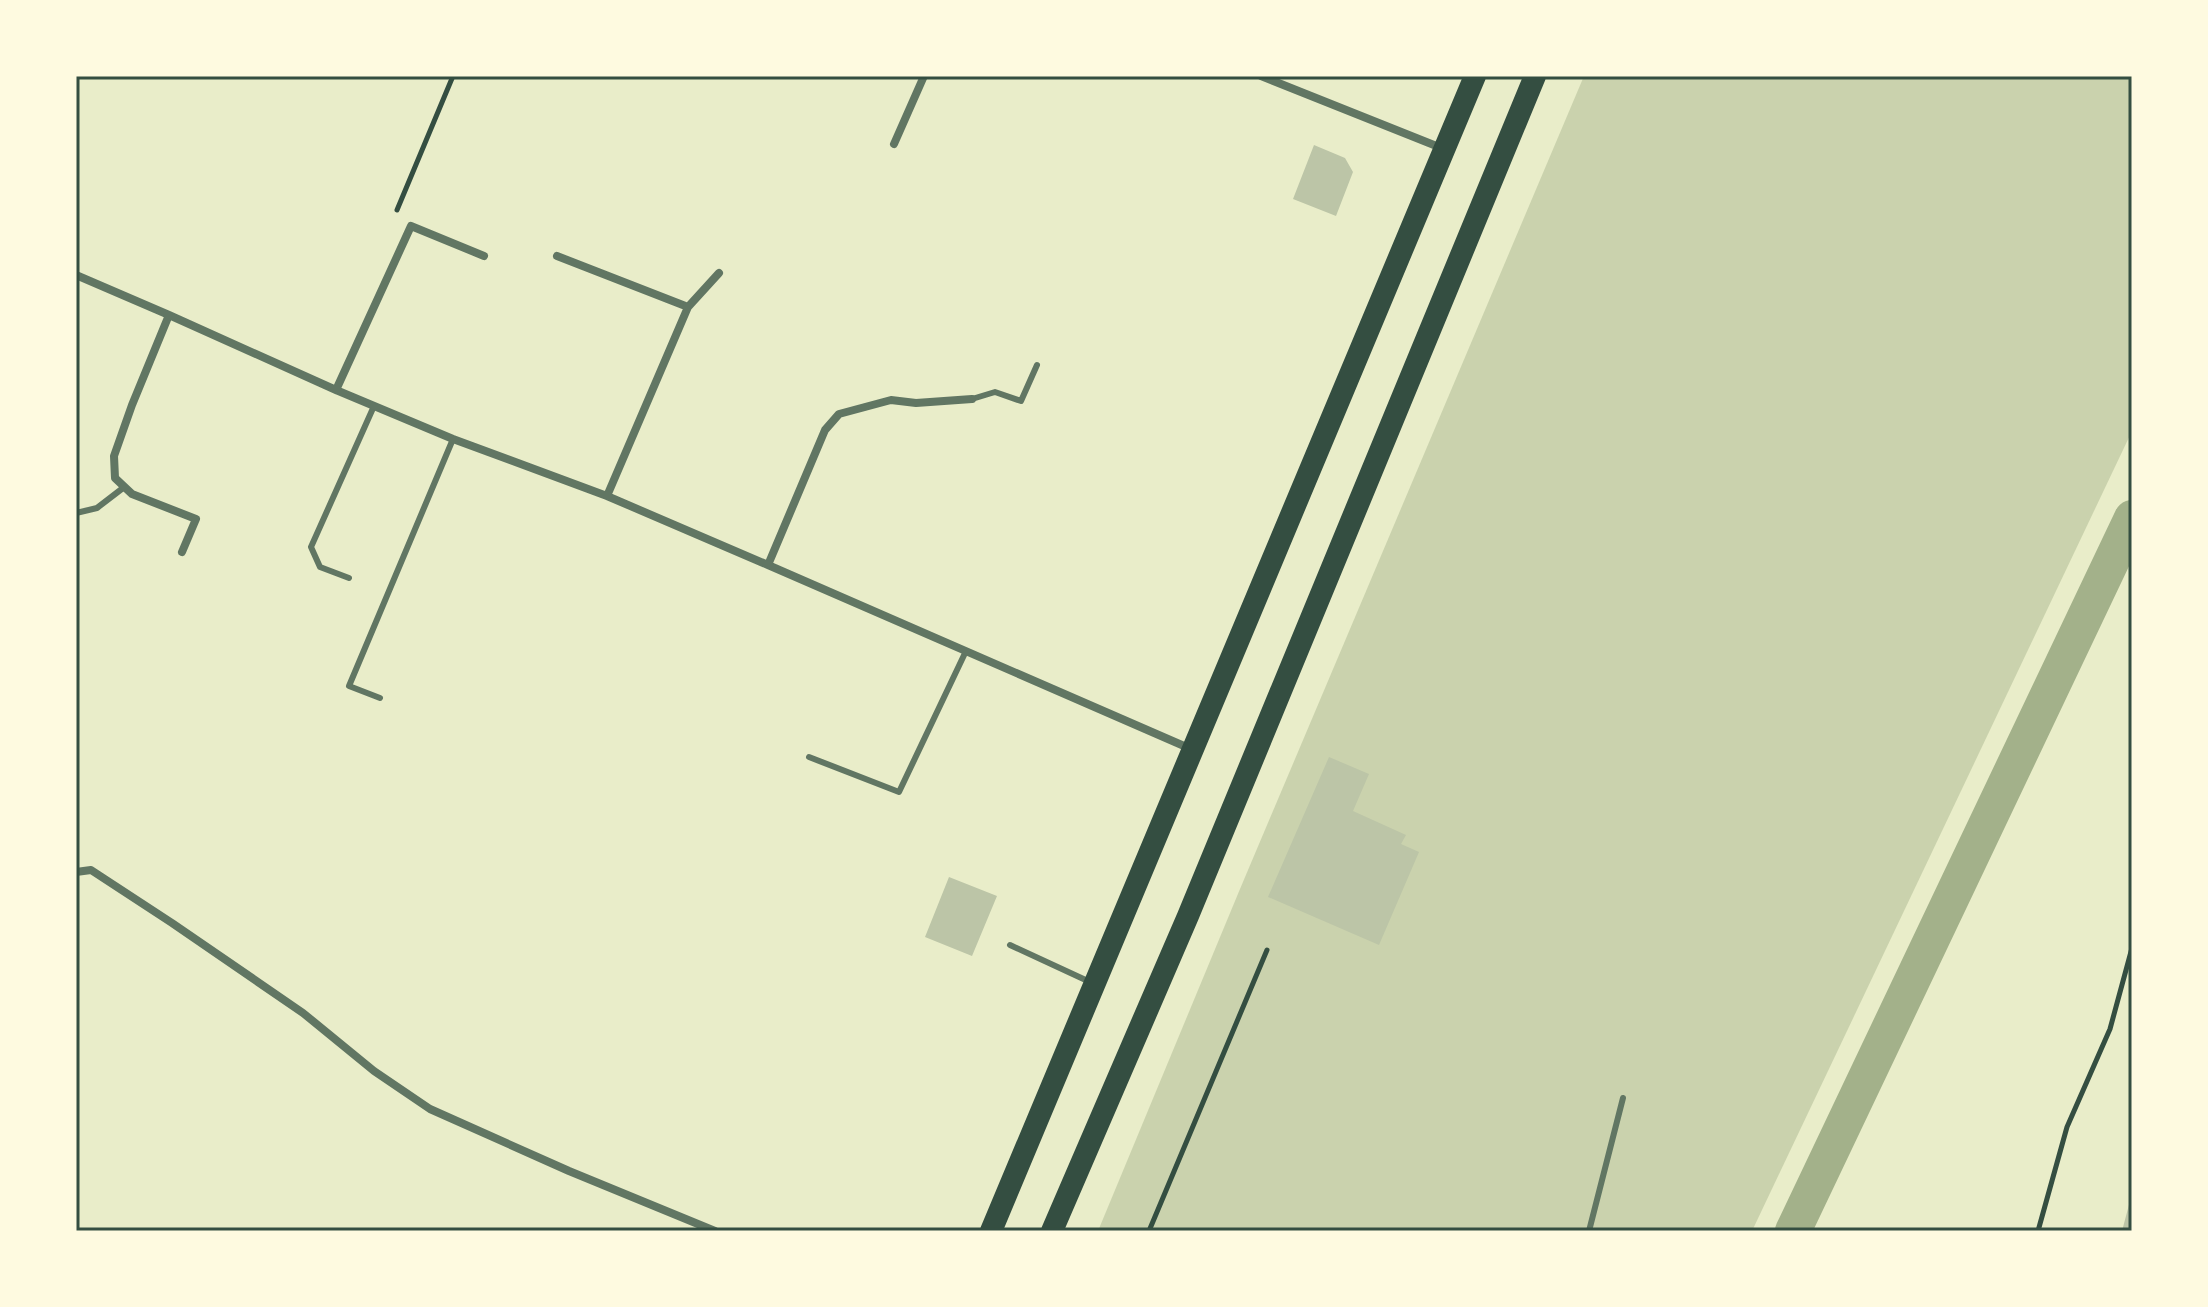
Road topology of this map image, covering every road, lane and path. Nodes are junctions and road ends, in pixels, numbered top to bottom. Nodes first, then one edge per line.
1 (924, 76) edge
2 (1261, 76) edge
3 (1475, 76) edge
4 (1535, 76) edge
5 (894, 144) dead end
6 (1444, 149) junction
7 (484, 256) dead end
8 (557, 256) dead end
9 (719, 273) dead end
10 (76, 275) edge
11 (688, 307) junction
12 (169, 315) junction
13 (1037, 365) dead end
14 (336, 390) junction
15 (972, 399) joint
16 (374, 406) junction
17 (453, 439) junction
18 (123, 488) junction
19 (607, 496) junction
20 (76, 513) edge
21 (182, 552) dead end
22 (768, 565) junction
23 (349, 578) dead end
24 (966, 651) junction
25 (380, 698) dead end
26 (1194, 750) junction
27 (809, 757) dead end
28 (76, 872) edge
29 (1010, 945) dead end
30 (2132, 948) edge
31 (1267, 950) dead end
32 (1095, 984) junction
33 (1623, 1098) dead end
34 (715, 1231) edge
35 (991, 1231) edge
36 (1052, 1231) edge
37 (1149, 1231) edge
38 (1589, 1231) edge
39 (2038, 1231) edge

1 - 5 street
2 - 6 street
3 - 6 highway
4 - 36 highway
6 - 26 highway
7 - 14 street
8 - 11 street
9 - 11 street
10 - 12 street
11 - 19 street
12 - 14 street
12 - 18 street
13 - 15 lane
14 - 16 street
15 - 22 street
16 - 17 street
16 - 23 lane
17 - 19 street
17 - 25 lane
18 - 20 lane
18 - 21 street
19 - 22 street
22 - 24 street
24 - 26 street
24 - 27 lane
26 - 32 highway
28 - 34 street
29 - 32 lane
30 - 39 path
31 - 37 path
32 - 35 highway
33 - 38 lane

